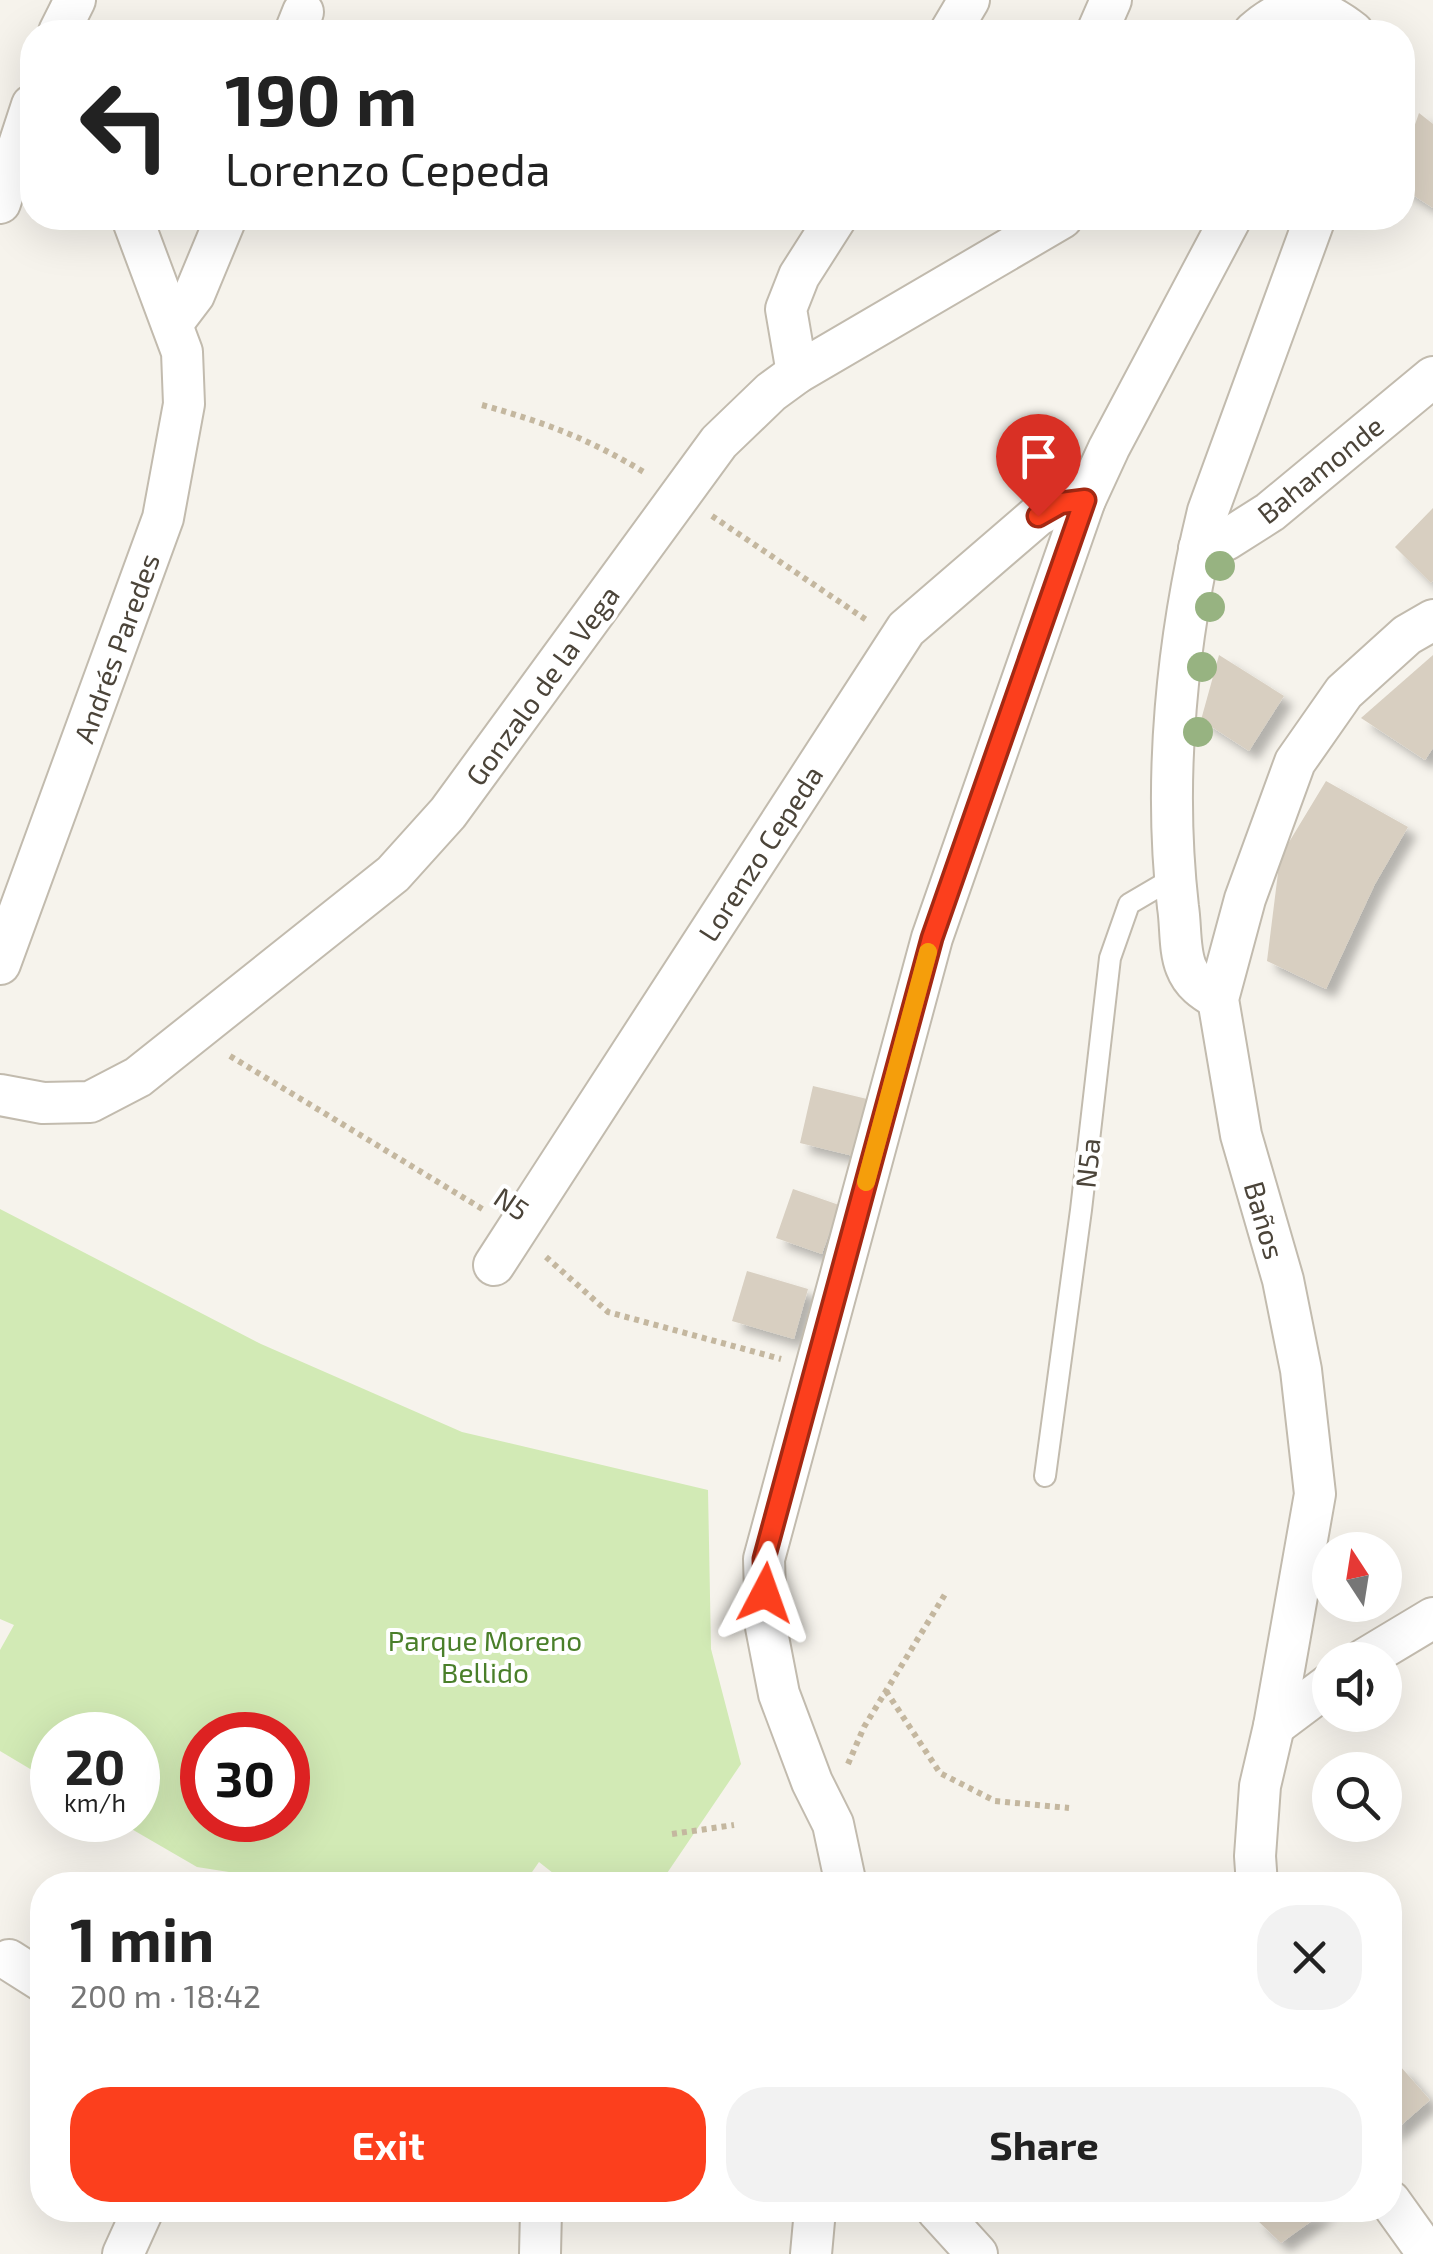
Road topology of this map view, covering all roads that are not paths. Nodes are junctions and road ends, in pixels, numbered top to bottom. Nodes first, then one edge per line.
1 (1265, 20) edge
2 (1327, 20) edge
3 (20, 142) edge
4 (0, 203) edge
5 (137, 230) edge
6 (221, 230) edge
7 (828, 230) edge
8 (1029, 230) edge
9 (1224, 230) edge
10 (1311, 230) edge
11 (172, 324) junction
12 (796, 373) junction
13 (1433, 376) edge
14 (1085, 500) junction
15 (1199, 548) junction
16 (1433, 620) edge
17 (1175, 877) junction
18 (0, 964) edge
19 (1218, 999) junction
20 (0, 1094) edge
21 (494, 1265) dead end
22 (1045, 1476) dead end
23 (1433, 1618) edge
24 (1393, 1642) edge
25 (1312, 1698) edge
26 (1274, 1726) junction
27 (843, 1872) edge
28 (1256, 1872) edge
29 (9, 1960) dead end
30 (30, 1974) edge
31 (1402, 2218) edge
32 (137, 2222) edge
33 (541, 2222) edge
34 (814, 2222) edge
35 (948, 2222) edge
36 (122, 2254) edge
37 (540, 2254) edge
38 (810, 2254) edge
39 (976, 2254) edge
40 (1428, 2254) edge

1 - 2 street
3 - 4 street
5 - 11 street, Andrés Paredes
6 - 11 street
7 - 12 street
8 - 12 street, Gonzalo de la Vega
9 - 14 street
10 - 15 street
11 - 18 street, Andrés Paredes
12 - 20 street, Gonzalo de la Vega
13 - 15 street, Bahamonde
14 - 21 street, Lorenzo Cepeda
14 - 27 street
15 - 17 street
16 - 19 street, Baños
17 - 19 street
17 - 22 lane, N5a
19 - 26 street, Baños
23 - 24 street
25 - 26 street
26 - 28 street, Baños
29 - 30 street
31 - 40 street
32 - 36 street
33 - 37 street
34 - 38 street
35 - 39 street

